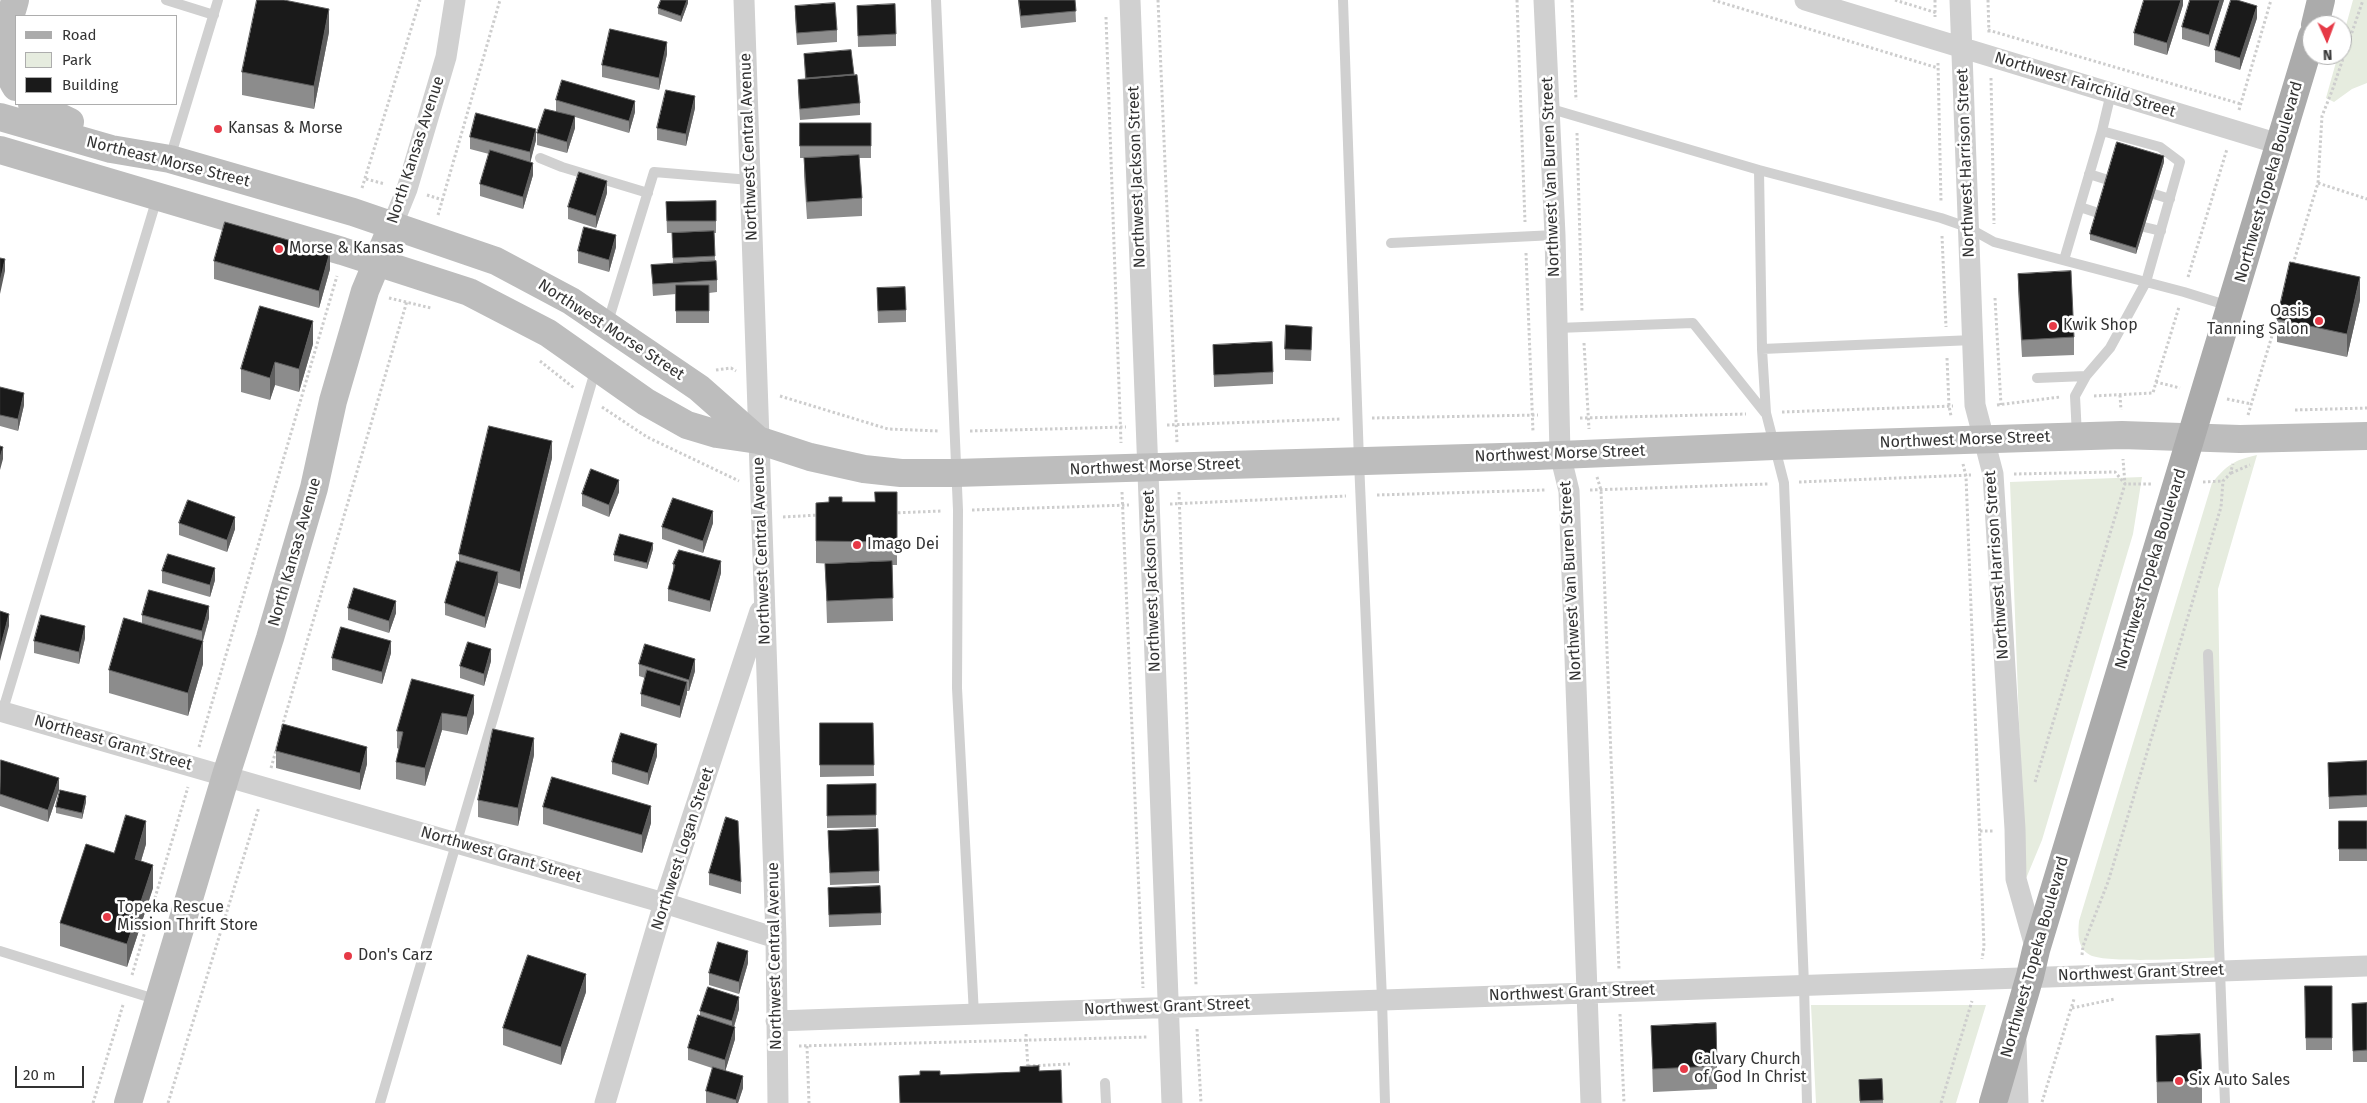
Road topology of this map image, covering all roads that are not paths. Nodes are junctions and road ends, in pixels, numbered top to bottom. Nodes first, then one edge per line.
1 (15, 0) edge
2 (166, 0) edge
3 (218, 0) edge
4 (455, 0) edge
5 (744, 0) edge
6 (936, 0) edge
7 (1130, 0) edge
8 (1343, 0) edge
9 (1544, 0) edge
10 (1805, 0) edge
11 (2321, 0) edge
12 (1960, 10) edge
13 (214, 15) junction
14 (2317, 15) edge
15 (1962, 48) junction
16 (2303, 65) edge
17 (15, 83) edge
18 (2111, 93) junction
19 (34, 105) edge
20 (1548, 108) junction
21 (0, 117) edge
22 (2102, 131) junction
23 (2279, 144) junction
24 (0, 150) edge
25 (540, 158) dead end
26 (170, 159) junction
27 (1759, 170) junction
28 (2089, 174) junction
29 (750, 180) junction
30 (2108, 180) edge
31 (648, 193) junction
32 (2154, 194) edge
33 (157, 197) junction
34 (2170, 199) junction
35 (2080, 207) junction
36 (2098, 213) edge
37 (392, 226) junction
38 (1967, 227) junction
39 (2144, 227) edge
40 (2161, 231) junction
41 (1555, 235) junction
42 (1391, 243) dead end
43 (2064, 260) junction
44 (377, 262) junction
45 (2146, 282) junction
46 (2232, 307) junction
47 (607, 326) junction
48 (1556, 328) junction
49 (1973, 340) junction
50 (1762, 349) junction
51 (596, 368) junction
52 (2086, 376) junction
53 (2037, 378) dead end
54 (1766, 413) junction
55 (2367, 436) edge
56 (2077, 437) junction
57 (2190, 438) junction
58 (758, 440) junction
59 (1985, 440) junction
60 (1774, 446) junction
61 (1560, 454) junction
62 (1359, 461) junction
63 (1134, 468) junction
64 (955, 473) junction
65 (765, 597) junction
66 (2208, 654) dead end
67 (1, 715) edge
68 (226, 775) junction
69 (456, 842) junction
70 (664, 902) junction
71 (776, 938) junction
72 (2036, 950) junction
73 (0, 951) edge
74 (2367, 966) edge
75 (2220, 971) junction
76 (2030, 976) junction
77 (1804, 985) junction
78 (1588, 992) junction
79 (1382, 999) junction
80 (159, 1000) junction
81 (1169, 1007) junction
82 (974, 1015) junction
83 (776, 1021) junction
84 (2016, 1023) junction
85 (1105, 1083) dead end
86 (128, 1103) edge
87 (380, 1103) edge
88 (605, 1103) edge
89 (778, 1103) edge
90 (1106, 1103) edge
91 (1172, 1103) edge
92 (1385, 1103) edge
93 (1590, 1103) edge
94 (1807, 1103) edge
95 (1992, 1103) edge
96 (2018, 1103) edge
97 (2225, 1103) edge

1 - 17 main road
2 - 13 lane
3 - 13 lane
4 - 37 street, North Kansas Avenue
5 - 29 street, Northwest Central Avenue
6 - 64 lane
7 - 63 street, Northwest Jackson Street
8 - 62 lane
9 - 20 street, Northwest Van Buren Street
10 - 15 street, Northwest Fairchild Street
11 - 14 main road
12 - 15 street, Northwest Harrison Street
13 - 26 lane
15 - 18 street, Northwest Fairchild Street
15 - 38 street, Northwest Harrison Street
16 - 23 main road, Northwest Topeka Boulevard
18 - 22 lane
18 - 23 street, Northwest Fairchild Street
19 - 26 main road
20 - 27 lane
20 - 41 street, Northwest Van Buren Street
21 - 26 main road, Northeast Morse Street
22 - 28 lane
22 - 34 lane
23 - 46 main road, Northwest Topeka Boulevard
24 - 33 main road, Northeast Morse Street
25 - 31 lane
26 - 37 main road, Northeast Morse Street
27 - 38 lane
27 - 50 lane
28 - 30 lane
28 - 35 lane
29 - 31 lane
29 - 58 street, Northwest Central Avenue
31 - 47 lane
32 - 34 lane
33 - 44 main road, Northeast Morse Street
33 - 67 lane
34 - 40 lane
35 - 36 lane
35 - 43 lane
37 - 44 main road, North Kansas Avenue
37 - 47 main road, Northwest Morse Street
38 - 43 lane
38 - 49 street, Northwest Harrison Street
39 - 40 lane
40 - 45 lane
41 - 42 lane
41 - 48 street, Northwest Van Buren Street
43 - 45 lane
44 - 51 main road, Northwest Morse Street
44 - 68 main road, North Kansas Avenue
45 - 46 lane
45 - 52 lane
46 - 57 main road, Northwest Topeka Boulevard
47 - 58 main road, Northwest Morse Street
48 - 54 lane
48 - 61 street, Northwest Van Buren Street
49 - 50 lane
49 - 59 street, Northwest Harrison Street
50 - 54 lane
51 - 58 main road, Northwest Morse Street
51 - 69 lane
52 - 53 lane
52 - 56 lane
54 - 60 lane
55 - 57 main road, Northwest Morse Street
56 - 57 main road, Northwest Morse Street
56 - 59 main road, Northwest Morse Street
57 - 72 main road, Northwest Topeka Boulevard
58 - 64 main road, Northwest Morse Street
58 - 65 street, Northwest Central Avenue
59 - 60 main road, Northwest Morse Street
59 - 72 street, Northwest Harrison Street
60 - 61 main road, Northwest Morse Street
60 - 77 lane
61 - 62 main road, Northwest Morse Street
61 - 78 street, Northwest Van Buren Street
62 - 63 main road, Northwest Morse Street
62 - 79 lane
63 - 64 main road, Northwest Morse Street
63 - 81 street, Northwest Jackson Street
64 - 82 lane
65 - 70 street, Northwest Logan Street
65 - 71 street, Northwest Central Avenue
66 - 75 lane
67 - 68 street, Northeast Grant Street
68 - 69 street, Northwest Grant Street
68 - 80 main road, North Kansas Avenue
69 - 70 street, Northwest Grant Street
69 - 87 lane
70 - 71 street, Northwest Grant Street
70 - 88 street, Northwest Logan Street
71 - 83 street, Northwest Central Avenue
72 - 76 main road, Northwest Topeka Boulevard
73 - 80 lane
74 - 75 street, Northwest Grant Street
75 - 76 street, Northwest Grant Street
75 - 97 lane
76 - 77 street, Northwest Grant Street
76 - 84 main road, Northwest Topeka Boulevard
77 - 78 street, Northwest Grant Street
77 - 94 lane
78 - 79 street, Northwest Grant Street
78 - 93 street, Northwest Van Buren Street
79 - 81 street, Northwest Grant Street
79 - 92 lane
80 - 86 main road, North Kansas Avenue
81 - 82 street, Northwest Grant Street
81 - 91 street, Northwest Jackson Street
82 - 83 street, Northwest Grant Street
83 - 89 street, Northwest Central Avenue
84 - 95 main road, Northwest Topeka Boulevard
84 - 96 street
85 - 90 lane

